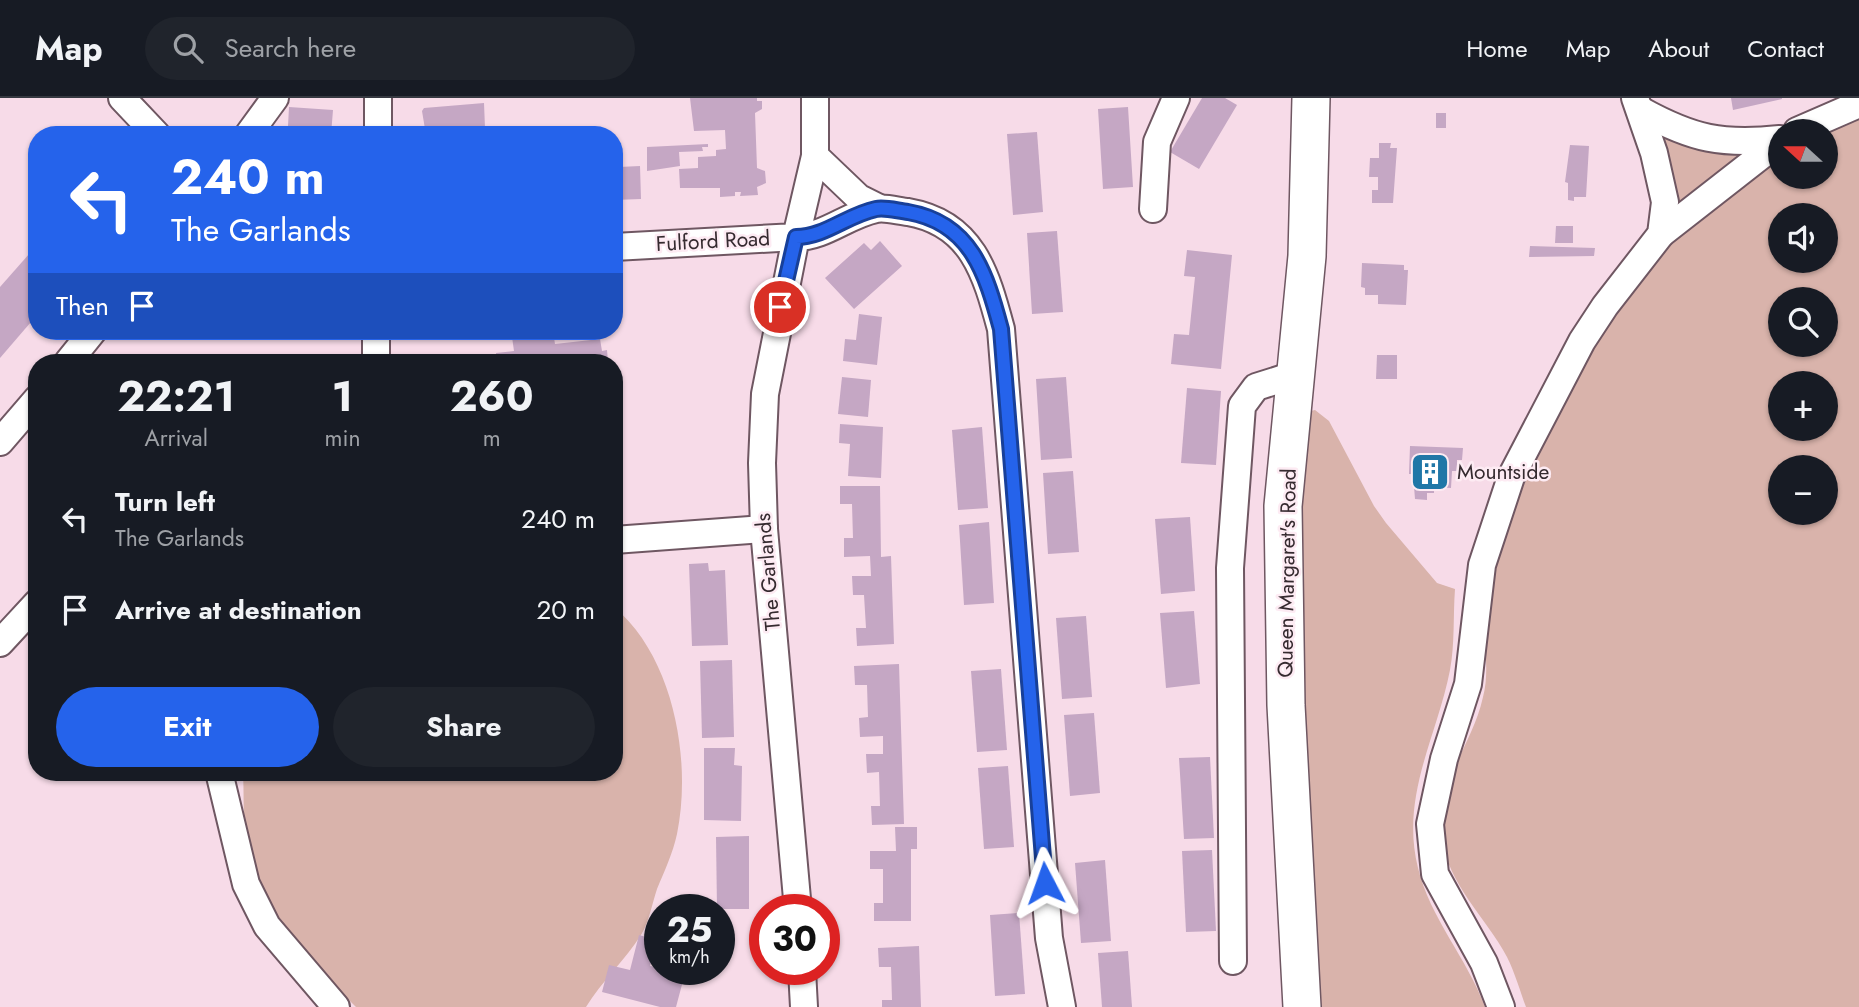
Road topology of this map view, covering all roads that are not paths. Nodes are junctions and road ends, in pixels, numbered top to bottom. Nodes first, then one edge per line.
1 (122, 98) edge
2 (275, 98) edge
3 (378, 98) edge
4 (815, 98) edge
5 (1176, 98) edge
6 (1311, 98) edge
7 (1859, 104) edge
8 (1638, 105) edge
9 (1825, 119) edge
10 (148, 126) edge
11 (255, 126) edge
12 (378, 126) edge
13 (1768, 141) edge
14 (1768, 149) edge
15 (816, 156) junction
16 (879, 208) junction
17 (1153, 209) dead end
18 (1661, 234) junction
19 (796, 237) junction
20 (623, 247) edge
21 (86, 340) edge
22 (74, 354) edge
23 (1297, 374) junction
24 (28, 409) edge
25 (0, 442) edge
26 (764, 529) junction
27 (623, 539) edge
28 (28, 612) edge
29 (0, 642) edge
30 (221, 781) edge
31 (797, 894) edge
32 (1233, 961) dead end
33 (803, 985) edge
34 (335, 1007) edge
35 (804, 1007) edge
36 (1062, 1007) edge
37 (1302, 1007) edge
38 (1501, 1007) edge

1 - 10 street
2 - 11 street
3 - 12 street
4 - 15 street, Fulford Road
5 - 17 street
6 - 23 main road, Queen Margaret's Road
7 - 9 street
8 - 13 street
8 - 18 street
14 - 18 street
15 - 16 street
15 - 19 street, Fulford Road
16 - 19 street
16 - 36 street
18 - 38 street
19 - 20 street, Fulford Road
19 - 26 street, The Garlands
21 - 22 street
23 - 32 street
23 - 37 main road, Queen Margaret's Road
24 - 25 street
26 - 27 street
26 - 31 street, The Garlands
28 - 29 street
30 - 34 street
33 - 35 street

